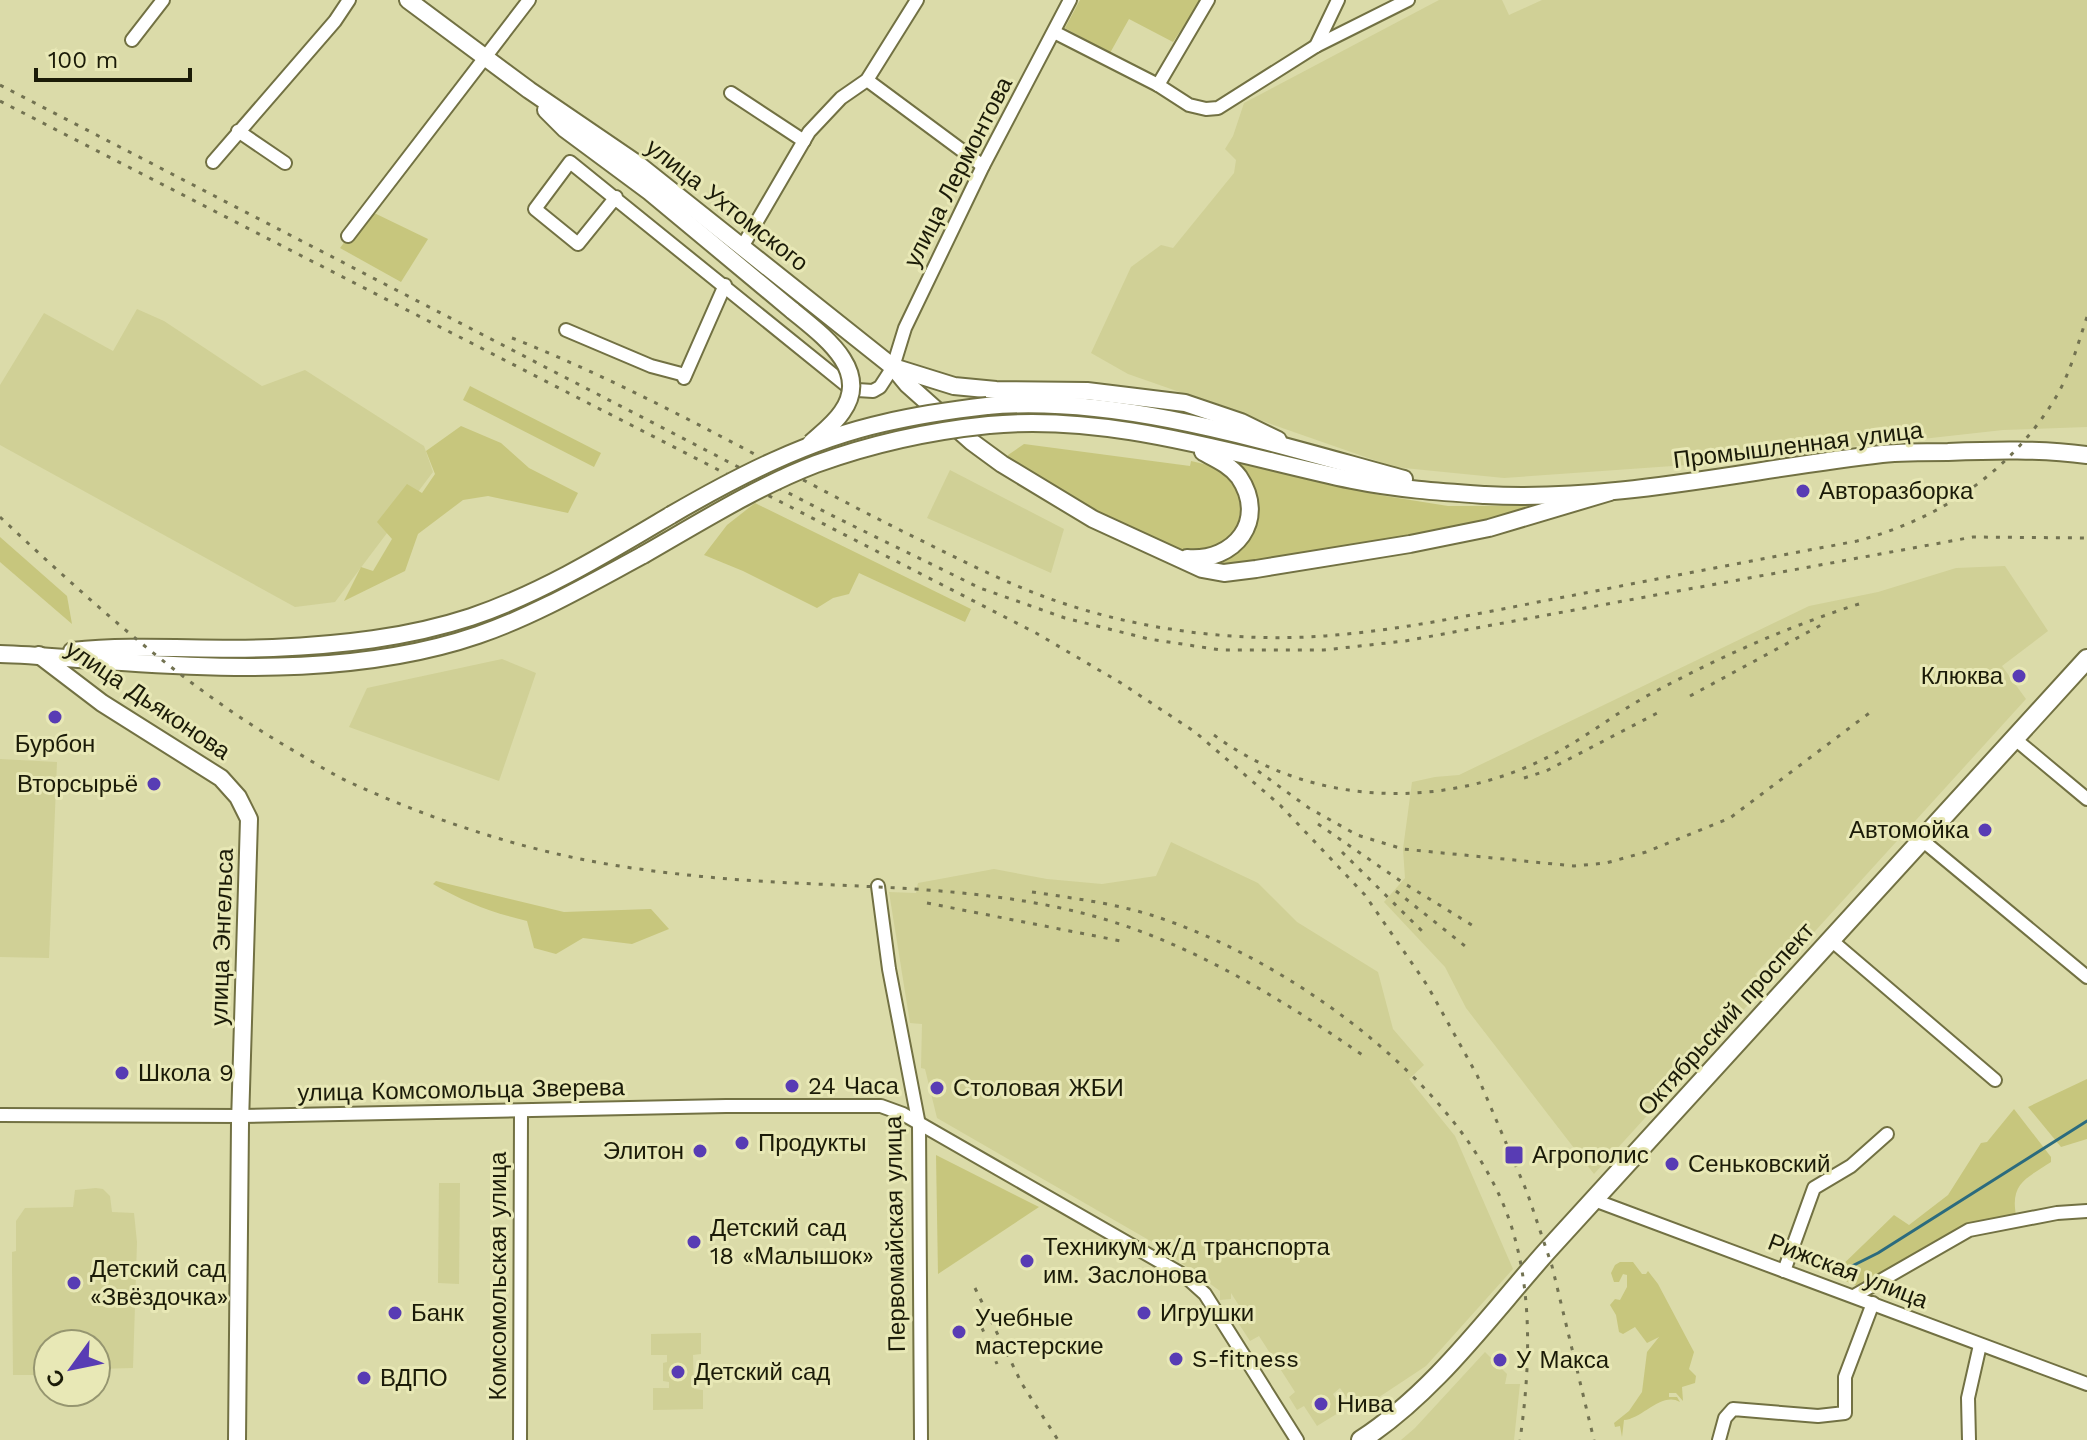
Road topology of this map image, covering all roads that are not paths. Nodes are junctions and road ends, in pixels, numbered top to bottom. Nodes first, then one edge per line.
1 (163, 0) edge
2 (349, 0) edge
3 (408, 0) edge
4 (529, 0) edge
5 (917, 0) edge
6 (1070, 0) edge
7 (1208, 0) edge
8 (1338, 0) edge
9 (1408, 0) edge
10 (1054, 32) junction
11 (132, 40) dead end
12 (1316, 46) junction
13 (486, 58) junction
14 (867, 80) junction
15 (1158, 85) junction
16 (529, 90) junction
17 (731, 93) dead end
18 (238, 131) junction
19 (804, 141) junction
20 (213, 162) dead end
21 (285, 163) dead end
22 (983, 166) junction
23 (616, 197) junction
24 (348, 236) dead end
25 (742, 247) junction
26 (725, 285) junction
27 (566, 330) dead end
28 (893, 367) junction
29 (1180, 441) junction
30 (806, 448) junction
31 (1308, 454) junction
32 (2087, 455) edge
33 (1444, 491) junction
34 (1610, 492) junction
35 (1165, 554) junction
36 (0, 654) edge
37 (39, 655) junction
38 (2087, 659) edge
39 (2015, 739) junction
40 (2087, 799) edge
41 (249, 819) joint
42 (1922, 840) junction
43 (878, 886) dead end
44 (1831, 940) junction
45 (2087, 977) edge
46 (1995, 1080) dead end
47 (521, 1112) junction
48 (0, 1115) edge
49 (240, 1116) junction
50 (919, 1125) junction
51 (1887, 1134) dead end
52 (1594, 1200) junction
53 (2087, 1211) edge
54 (1784, 1271) junction
55 (1854, 1296) junction
56 (1873, 1303) junction
57 (1980, 1345) junction
58 (2087, 1384) edge
59 (237, 1440) edge
60 (520, 1440) edge
61 (921, 1440) edge
62 (1297, 1440) edge
63 (1361, 1440) edge
64 (1719, 1440) edge
65 (1969, 1440) edge

1 - 11 street
2 - 18 street
3 - 13 main road, улица Ухтомского
4 - 13 street
5 - 14 street
6 - 10 street, улица Лермонтова
7 - 15 street
8 - 12 street
9 - 12 street
10 - 15 street
10 - 22 street, улица Лермонтова
12 - 15 street
13 - 16 main road, улица Ухтомского
13 - 24 street
14 - 19 street
14 - 22 street
16 - 25 main road, улица Ухтомского
16 - 30 main road, bridge
17 - 19 street
18 - 20 street
18 - 21 street
19 - 25 street
22 - 28 street, улица Лермонтова
23 - 23 street
23 - 26 street
25 - 28 main road, улица Ухтомского
26 - 27 street
26 - 28 street
28 - 31 main road
28 - 35 main road, улица Ухтомского
29 - 33 main road
29 - 35 main road
29 - 37 main road, bridge
30 - 31 main road, bridge
30 - 37 main road, bridge
31 - 33 main road
32 - 34 main road, Промышленная улица
33 - 34 main road
34 - 35 main road, улица Ухтомского
36 - 37 main road, улица Дьяконова
37 - 41 main road, улица Дьяконова
38 - 39 main road, Октябрьский проспект
39 - 40 street
39 - 42 main road, Октябрьский проспект
41 - 49 main road, улица Энгельса
42 - 44 main road, Октябрьский проспект
42 - 45 street
43 - 50 street, Первомайская улица
44 - 46 street
44 - 52 main road, Октябрьский проспект
47 - 49 street, улица Комсомольца Зверева
47 - 50 street, улица Комсомольца Зверева
47 - 60 street, Комсомольская улица
48 - 49 street, улица Комсомольца Зверева
49 - 59 main road, улица Энгельса
50 - 61 street, Первомайская улица
50 - 62 street, улица Комсомольца Зверева
51 - 54 street
52 - 54 street, Рижская улица
52 - 63 main road, Октябрьский проспект
53 - 55 street
54 - 55 street, Рижская улица
55 - 56 street, Рижская улица
56 - 57 street, Рижская улица
56 - 64 street
57 - 58 street, Рижская улица
57 - 65 street

